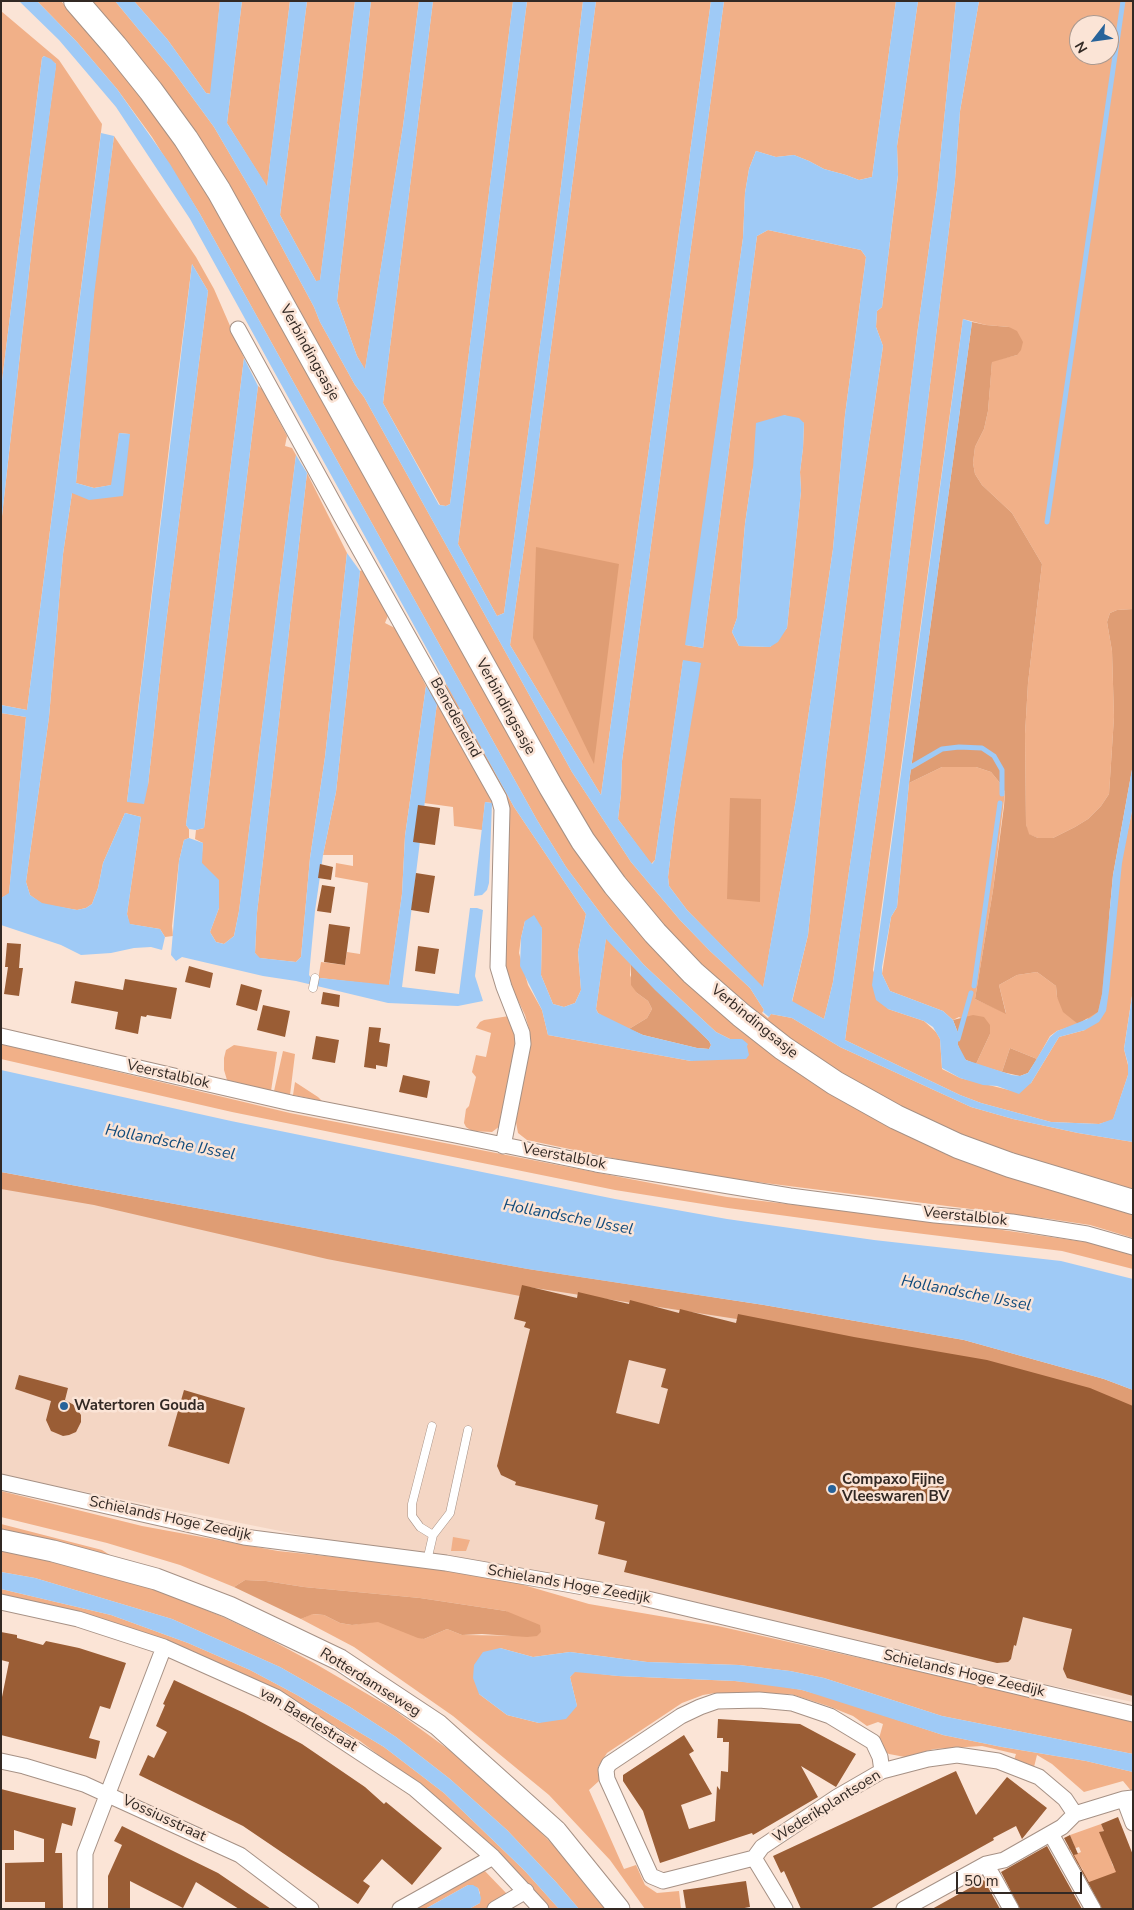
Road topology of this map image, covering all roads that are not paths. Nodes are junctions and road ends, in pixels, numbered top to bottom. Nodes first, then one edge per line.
1 (76, 1) edge
2 (238, 329) dead end
3 (315, 978) dead end
4 (313, 988) dead end
5 (1, 1036) edge
6 (504, 1146) junction
7 (1133, 1202) edge
8 (1133, 1247) edge
9 (432, 1426) dead end
10 (468, 1430) dead end
11 (1, 1482) edge
12 (433, 1536) junction
13 (1, 1540) edge
14 (427, 1561) junction
15 (1, 1602) edge
16 (164, 1647) junction
17 (1133, 1714) edge
18 (1, 1761) edge
19 (882, 1771) junction
20 (108, 1793) junction
21 (1128, 1799) edge
22 (1075, 1814) junction
23 (1133, 1822) edge
24 (1051, 1834) junction
25 (493, 1857) junction
26 (754, 1858) junction
27 (986, 1864) junction
28 (526, 1891) junction
29 (86, 1909) edge
30 (311, 1909) edge
31 (400, 1909) edge
32 (495, 1909) edge
33 (541, 1909) edge
34 (619, 1909) edge
35 (785, 1909) edge
36 (904, 1909) edge
37 (1011, 1909) edge
38 (1093, 1909) edge

1 - 7 main road, Verbindingsasje
2 - 6 street, Benedeneind
3 - 4 lane
5 - 6 street, Veerstalblok
6 - 8 street, Veerstalblok
9 - 12 lane
10 - 12 lane
11 - 14 street, Schielands Hoge Zeedijk
12 - 14 lane
13 - 34 main road, Rotterdamseweg
14 - 17 street, Schielands Hoge Zeedijk
15 - 16 street, van Baerlestraat
16 - 20 street
16 - 25 street, van Baerlestraat
18 - 20 street, Vossiusstraat
19 - 22 street, Wederikplantsoen
19 - 26 street, Wederikplantsoen
19 - 26 street
20 - 29 street
20 - 30 street, Vossiusstraat
21 - 22 street
21 - 23 street
22 - 24 street
24 - 27 street
24 - 38 street
25 - 28 street, van Baerlestraat
25 - 31 street
26 - 35 street
27 - 36 street
27 - 37 street
28 - 32 street
28 - 33 street, van Baerlestraat

